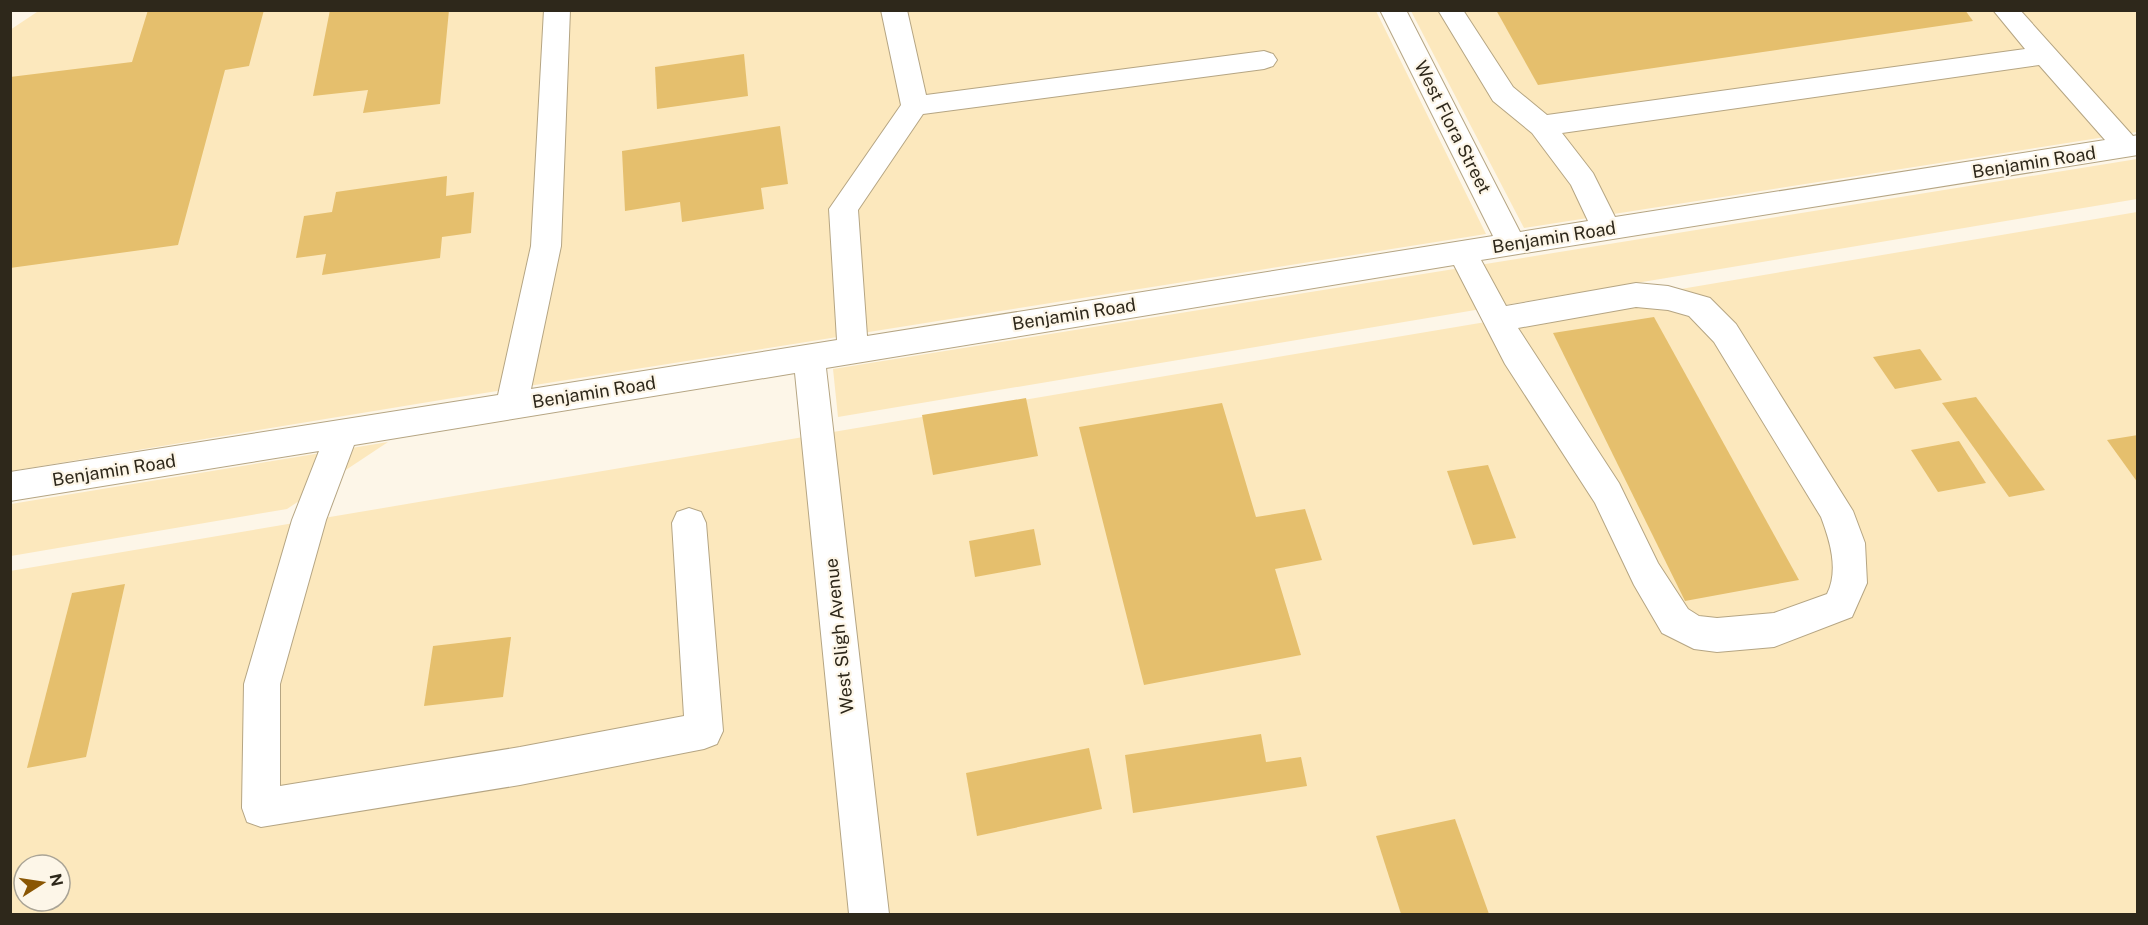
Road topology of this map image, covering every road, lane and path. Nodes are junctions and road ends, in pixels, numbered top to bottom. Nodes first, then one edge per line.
1 (557, 10) edge
2 (894, 10) edge
3 (1393, 10) edge
4 (1450, 10) edge
5 (2005, 10) edge
6 (2044, 55) junction
7 (1264, 60) dead end
8 (915, 106) junction
9 (1542, 126) junction
10 (2132, 146) edge
11 (1606, 229) junction
12 (1512, 244) junction
13 (1462, 252) junction
14 (1497, 320) junction
15 (853, 350) junction
16 (809, 357) junction
17 (512, 405) junction
18 (342, 433) junction
19 (10, 487) edge
20 (689, 523) dead end
21 (869, 915) edge

1 - 17 street
2 - 8 street
3 - 12 street, West Flora Street
4 - 9 street
5 - 6 street
6 - 9 street
6 - 10 street
7 - 8 street
8 - 15 street
9 - 11 street
10 - 11 street, Benjamin Road
11 - 12 street, Benjamin Road
12 - 13 street, Benjamin Road
13 - 14 street
13 - 15 street, Benjamin Road
14 - 14 street
15 - 16 street, Benjamin Road
16 - 17 street, Benjamin Road
16 - 21 street, West Sligh Avenue
17 - 18 street, Benjamin Road
18 - 19 street, Benjamin Road
18 - 20 street

